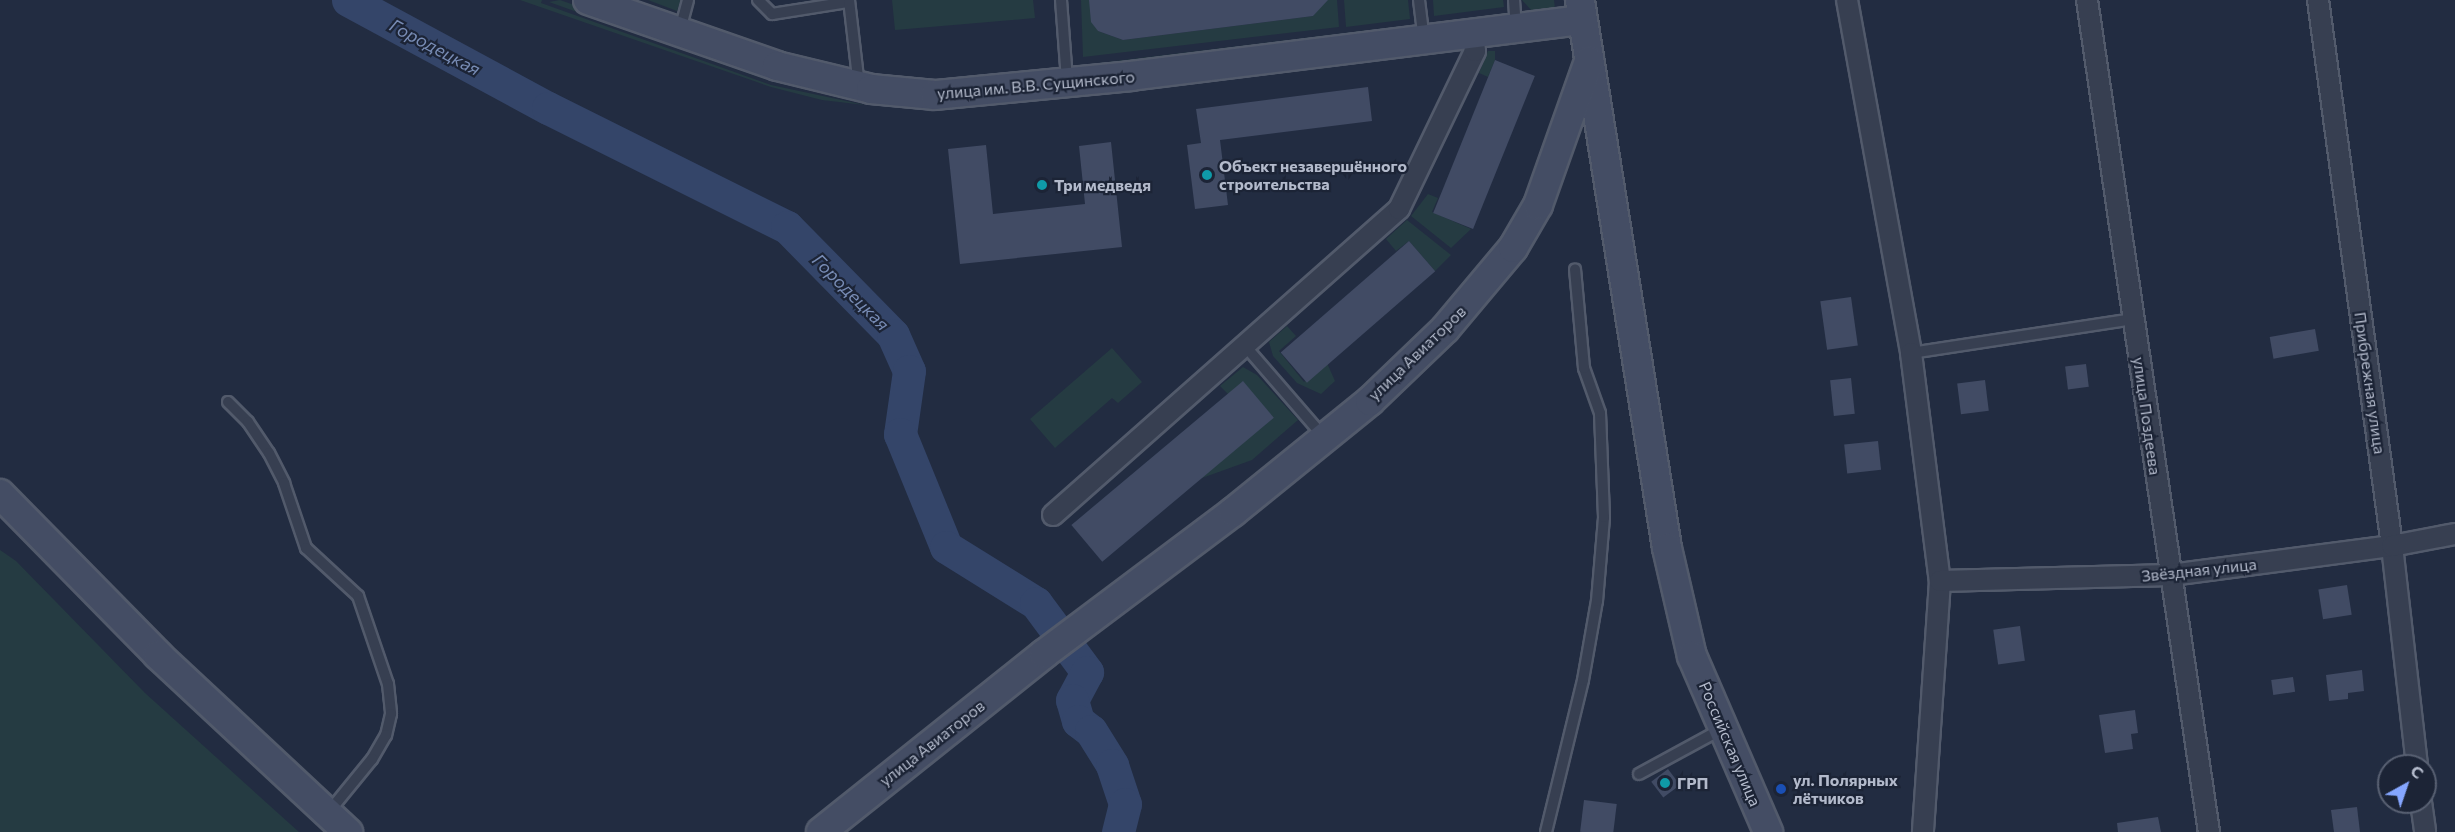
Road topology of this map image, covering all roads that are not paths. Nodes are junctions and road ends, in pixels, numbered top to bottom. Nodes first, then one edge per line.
1 (588, 0) edge
2 (688, 0) edge
3 (758, 0) edge
4 (1061, 0) edge
5 (1419, 0) edge
6 (1514, 0) edge
7 (1847, 0) edge
8 (2087, 0) edge
9 (2318, 0) edge
10 (849, 1) edge
11 (1581, 10) edge
12 (1516, 28) junction
13 (679, 33) junction
14 (1473, 33) junction
15 (1424, 38) junction
16 (1589, 61) junction
17 (1067, 83) junction
18 (859, 87) junction
19 (1575, 269) dead end
20 (2133, 319) junction
21 (1245, 347) junction
22 (1911, 353) junction
23 (228, 402) dead end
24 (1324, 437) junction
25 (0, 494) edge
26 (1053, 515) dead end
27 (2455, 534) edge
28 (2392, 546) junction
29 (2171, 575) junction
30 (1940, 581) junction
31 (1722, 729) junction
32 (2416, 754) edge
33 (1639, 774) dead end
34 (327, 813) junction
35 (2423, 814) edge
36 (348, 832) edge
37 (820, 832) edge
38 (1546, 832) edge
39 (1768, 832) edge
40 (1923, 832) edge
41 (2210, 832) edge
42 (2425, 832) edge

1 - 13 street, улица им. В.В. Сущинского
2 - 13 lane
3 - 10 lane
4 - 17 lane
5 - 15 lane
6 - 12 lane
7 - 22 street
8 - 20 street, улица Поздеева
9 - 28 street, Прибрежная улица
10 - 18 lane
11 - 12 street, улица им. В.В. Сущинского
11 - 16 street, улица Авиаторов
12 - 14 street, улица им. В.В. Сущинского
13 - 18 street, улица им. В.В. Сущинского
14 - 15 street, улица им. В.В. Сущинского
14 - 21 street
15 - 17 street, улица им. В.В. Сущинского
16 - 24 street, улица Авиаторов
16 - 31 street, Российская улица
17 - 18 street, улица им. В.В. Сущинского
19 - 38 lane
20 - 22 lane
20 - 29 street, улица Поздеева
21 - 24 lane
21 - 26 street
22 - 30 street
23 - 34 lane
24 - 37 street, улица Авиаторов
25 - 34 street
27 - 28 street, Звёздная улица
28 - 29 street, Звёздная улица
28 - 32 street, Прибрежная улица
29 - 30 street, Звёздная улица
29 - 41 street, улица Поздеева
30 - 40 street
31 - 33 lane
31 - 39 street, Российская улица
34 - 36 street
35 - 42 street

